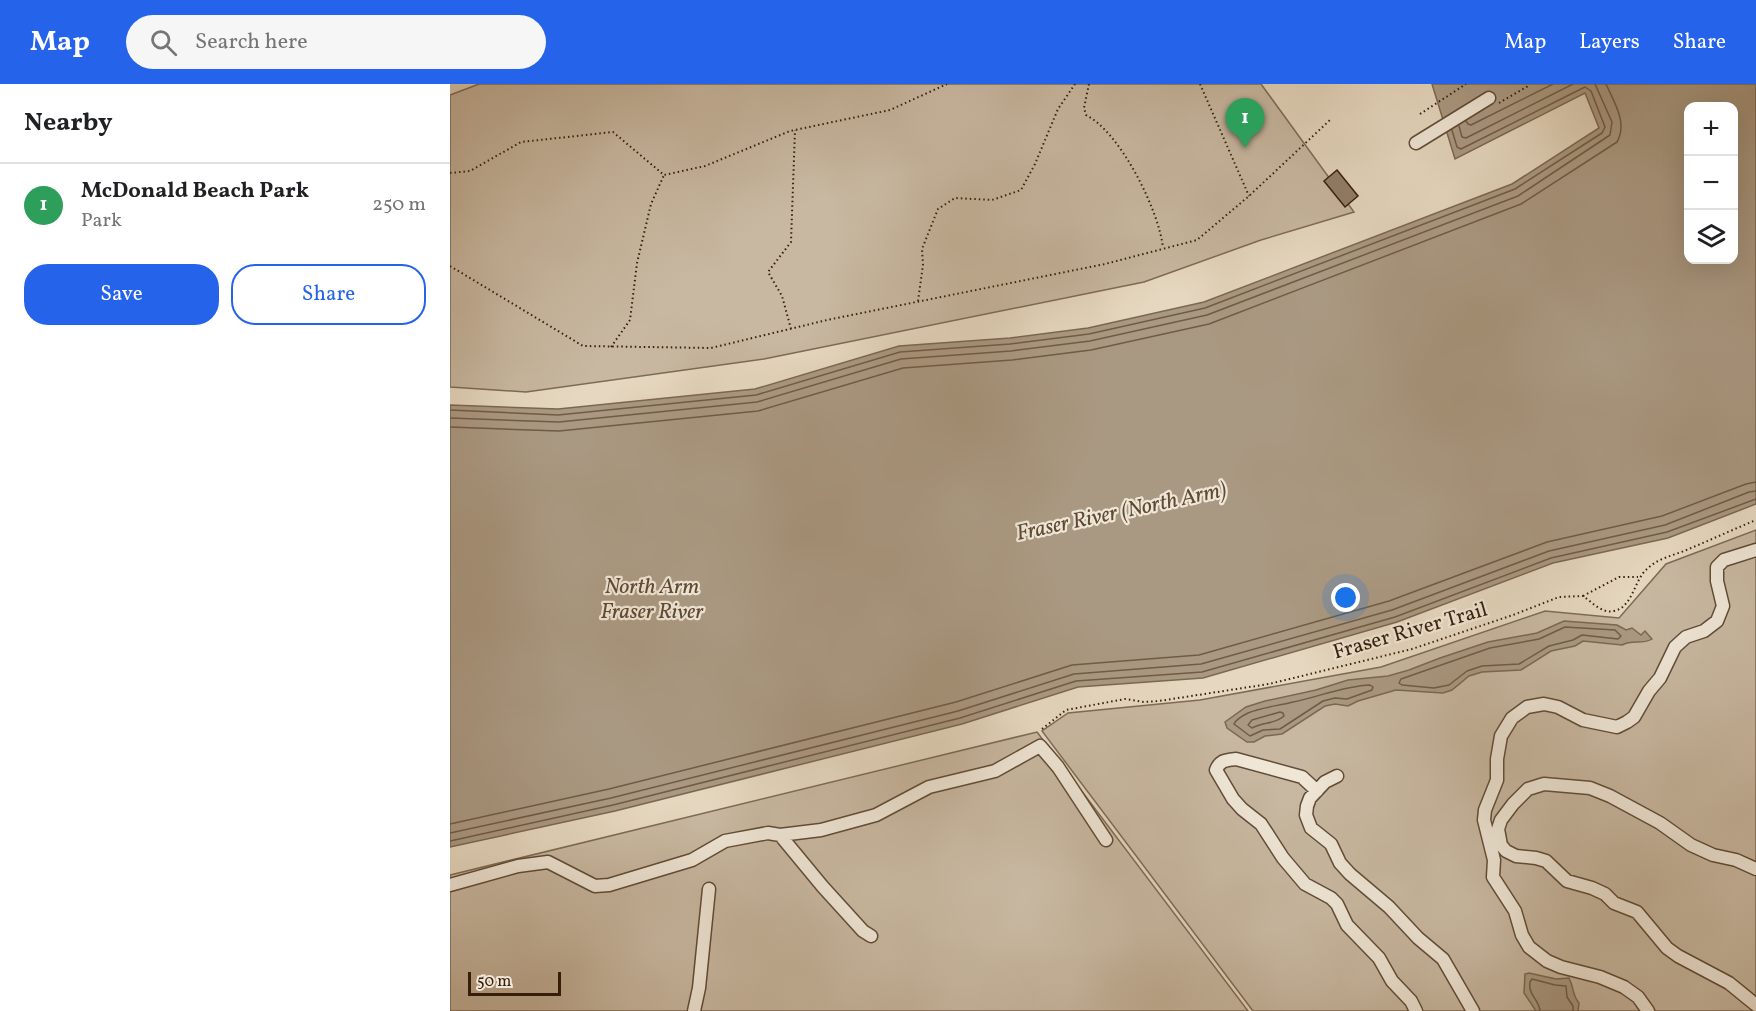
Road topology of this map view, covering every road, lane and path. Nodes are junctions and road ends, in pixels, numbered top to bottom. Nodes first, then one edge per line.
1 (947, 84) edge
2 (1075, 84) edge
3 (1089, 84) edge
4 (1200, 84) edge
5 (1466, 84) edge
6 (1489, 98) dead end
7 (1420, 114) dead end
8 (1330, 120) dead end
9 (795, 130) junction
10 (1416, 143) dead end
11 (450, 173) edge
12 (664, 175) junction
13 (1249, 196) junction
14 (1163, 249) junction
15 (450, 266) edge
16 (918, 302) junction
17 (791, 329) junction
18 (611, 347) junction
19 (1756, 520) edge
20 (1756, 550) edge
21 (1639, 576) junction
22 (1583, 596) junction
23 (1042, 729) dead end
24 (1336, 776) dead end
25 (1317, 791) junction
26 (780, 835) junction
27 (1106, 840) dead end
28 (1756, 869) edge
29 (450, 885) edge
30 (709, 889) dead end
31 (871, 936) dead end
32 (1756, 1005) edge
33 (694, 1011) edge
34 (1416, 1011) edge
35 (1473, 1011) edge
36 (1648, 1011) edge

1 - 9 path
2 - 16 path
3 - 14 path
4 - 13 path
5 - 7 path
6 - 10 lane
8 - 13 path
9 - 12 path
9 - 17 path
11 - 12 path
12 - 18 path
13 - 14 path
14 - 16 path
15 - 18 path
16 - 17 path
17 - 18 path
19 - 21 path
20 - 36 lane
21 - 22 path
21 - 22 path
22 - 23 path, Fraser River Trail
24 - 25 lane
25 - 34 lane
25 - 35 lane
26 - 27 lane
26 - 29 lane
26 - 31 lane
28 - 32 lane
30 - 33 lane

